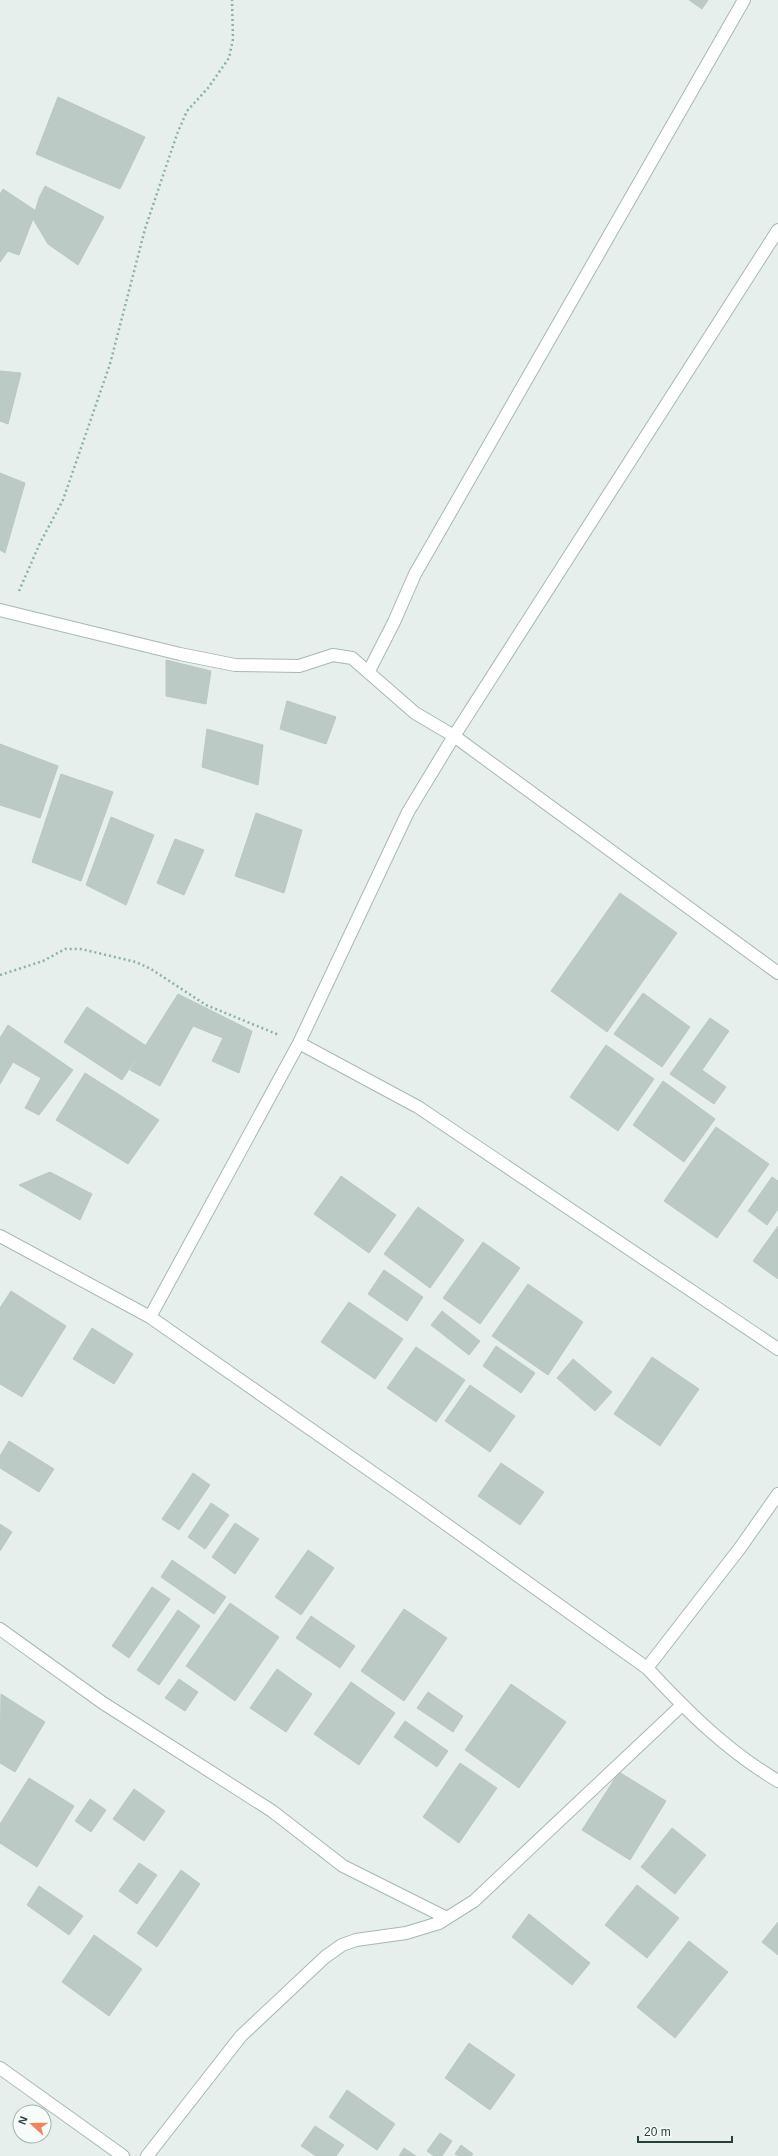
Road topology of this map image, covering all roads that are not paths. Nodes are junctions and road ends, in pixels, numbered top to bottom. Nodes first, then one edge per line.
1 (744, 0) edge
2 (778, 230) edge
3 (5, 611) edge
4 (369, 670) junction
5 (454, 736) junction
6 (778, 973) edge
7 (299, 1044) junction
8 (1, 1238) edge
9 (150, 1317) junction
10 (778, 1349) edge
11 (778, 1494) edge
12 (0, 1629) edge
13 (647, 1668) junction
14 (682, 1705) junction
15 (778, 1781) edge
16 (447, 1918) junction
17 (0, 2068) edge
18 (123, 2156) edge
19 (147, 2156) edge

1 - 4 street
2 - 5 street
3 - 4 street
4 - 5 street
5 - 6 street
5 - 7 street
7 - 9 street
7 - 10 street
8 - 9 street
9 - 13 street
11 - 13 street
12 - 16 street
13 - 14 street
14 - 15 street
14 - 16 street
16 - 19 street
17 - 18 street

